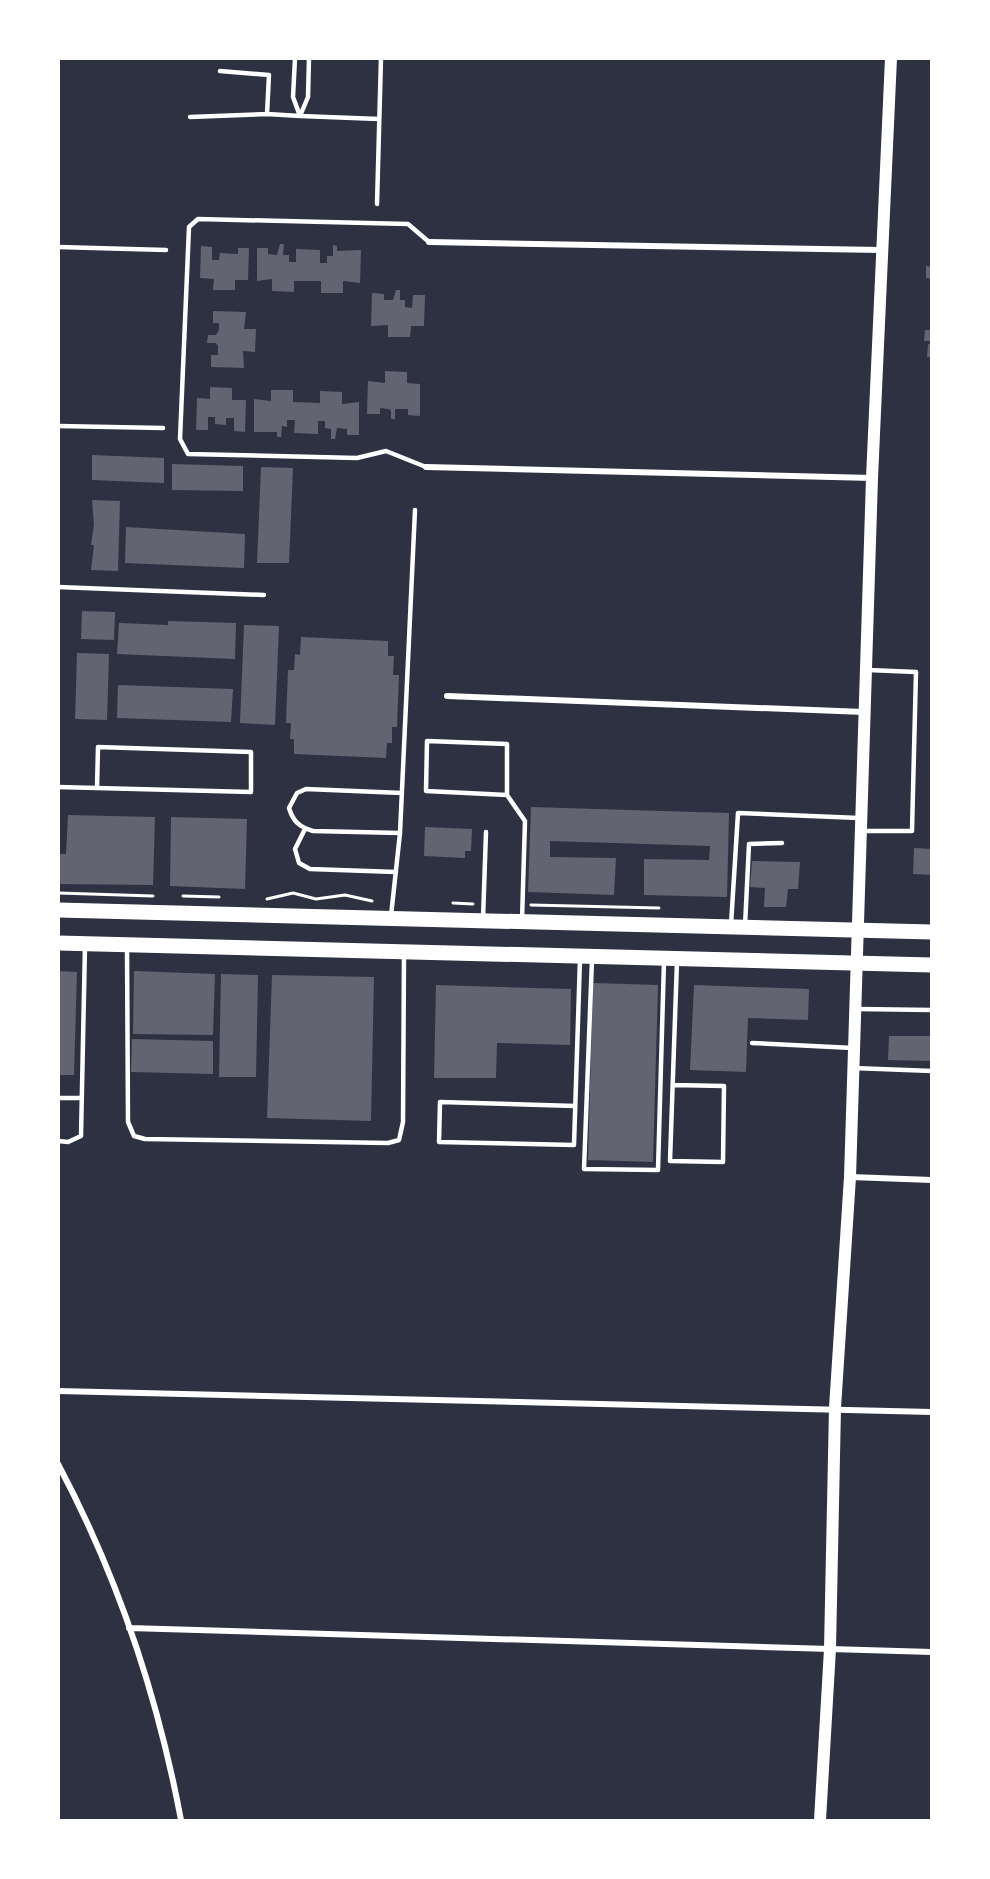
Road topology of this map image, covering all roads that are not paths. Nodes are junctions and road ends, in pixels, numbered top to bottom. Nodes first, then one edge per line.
1 (295, 58) edge
2 (309, 58) edge
3 (381, 58) edge
4 (891, 58) edge
5 (220, 71) dead end
6 (267, 114) junction
7 (300, 116) junction
8 (190, 117) dead end
9 (379, 119) junction
10 (377, 204) dead end
11 (429, 242) joint
12 (58, 247) edge
13 (166, 250) dead end
14 (881, 250) junction
15 (58, 426) edge
16 (163, 428) dead end
17 (426, 467) joint
18 (872, 478) junction
19 (415, 510) dead end
20 (58, 587) edge
21 (264, 595) dead end
22 (865, 670) junction
23 (447, 696) dead end
24 (864, 712) junction
25 (58, 787) edge
26 (97, 788) junction
27 (402, 793) junction
28 (507, 795) junction
29 (860, 825) junction
30 (305, 829) junction
31 (486, 832) dead end
32 (400, 833) junction
33 (783, 843) dead end
34 (396, 872) junction
35 (58, 910) edge
36 (391, 919) junction
37 (482, 921) junction
38 (522, 922) junction
39 (738, 928) junction
40 (856, 931) junction
41 (932, 932) edge
42 (58, 943) edge
43 (85, 944) junction
44 (127, 945) junction
45 (404, 952) junction
46 (586, 956) junction
47 (670, 958) junction
48 (855, 963) junction
49 (932, 965) edge
50 (854, 1008) junction
51 (932, 1010) edge
52 (752, 1043) dead end
53 (853, 1048) junction
54 (852, 1068) junction
55 (932, 1071) edge
56 (672, 1084) junction
57 (58, 1098) edge
58 (82, 1098) junction
59 (575, 1106) junction
60 (58, 1141) edge
61 (850, 1177) junction
62 (932, 1180) edge
63 (58, 1391) edge
64 (835, 1408) junction
65 (932, 1412) edge
66 (58, 1464) edge
67 (129, 1628) junction
68 (830, 1649) junction
69 (932, 1652) edge
70 (181, 1821) edge
71 (820, 1821) edge

1 - 7 lane
2 - 7 lane
3 - 9 lane
4 - 14 main road
5 - 6 lane
6 - 7 lane
6 - 8 lane
7 - 9 lane
9 - 10 lane
11 - 14 street
11 - 17 lane
12 - 13 lane
14 - 18 main road
15 - 16 lane
17 - 18 street
18 - 22 main road
19 - 27 lane
20 - 21 lane
22 - 24 main road
22 - 29 lane
23 - 24 street
24 - 29 main road
25 - 26 lane
26 - 26 lane
27 - 30 lane
27 - 32 lane
28 - 28 lane
28 - 38 lane
29 - 39 lane
29 - 40 main road
30 - 32 lane
30 - 34 lane
31 - 37 lane
32 - 34 lane
33 - 39 lane
34 - 36 lane
35 - 36 main road
36 - 37 main road
37 - 38 main road
38 - 39 main road
39 - 40 main road
40 - 41 main road
40 - 48 main road
42 - 43 main road
43 - 44 main road
43 - 58 lane
44 - 45 main road
44 - 45 lane
45 - 46 main road
46 - 47 main road
46 - 47 lane
46 - 59 lane
47 - 48 main road
47 - 56 lane
48 - 49 main road
48 - 50 main road
50 - 51 lane
50 - 53 main road
52 - 53 lane
53 - 54 main road
54 - 55 lane
54 - 61 main road
56 - 56 lane
57 - 58 lane
58 - 60 lane
59 - 59 lane
61 - 62 street
61 - 64 main road
63 - 64 street
64 - 65 street
64 - 68 main road
66 - 67 street
67 - 68 street
67 - 70 street
68 - 69 street
68 - 71 main road

